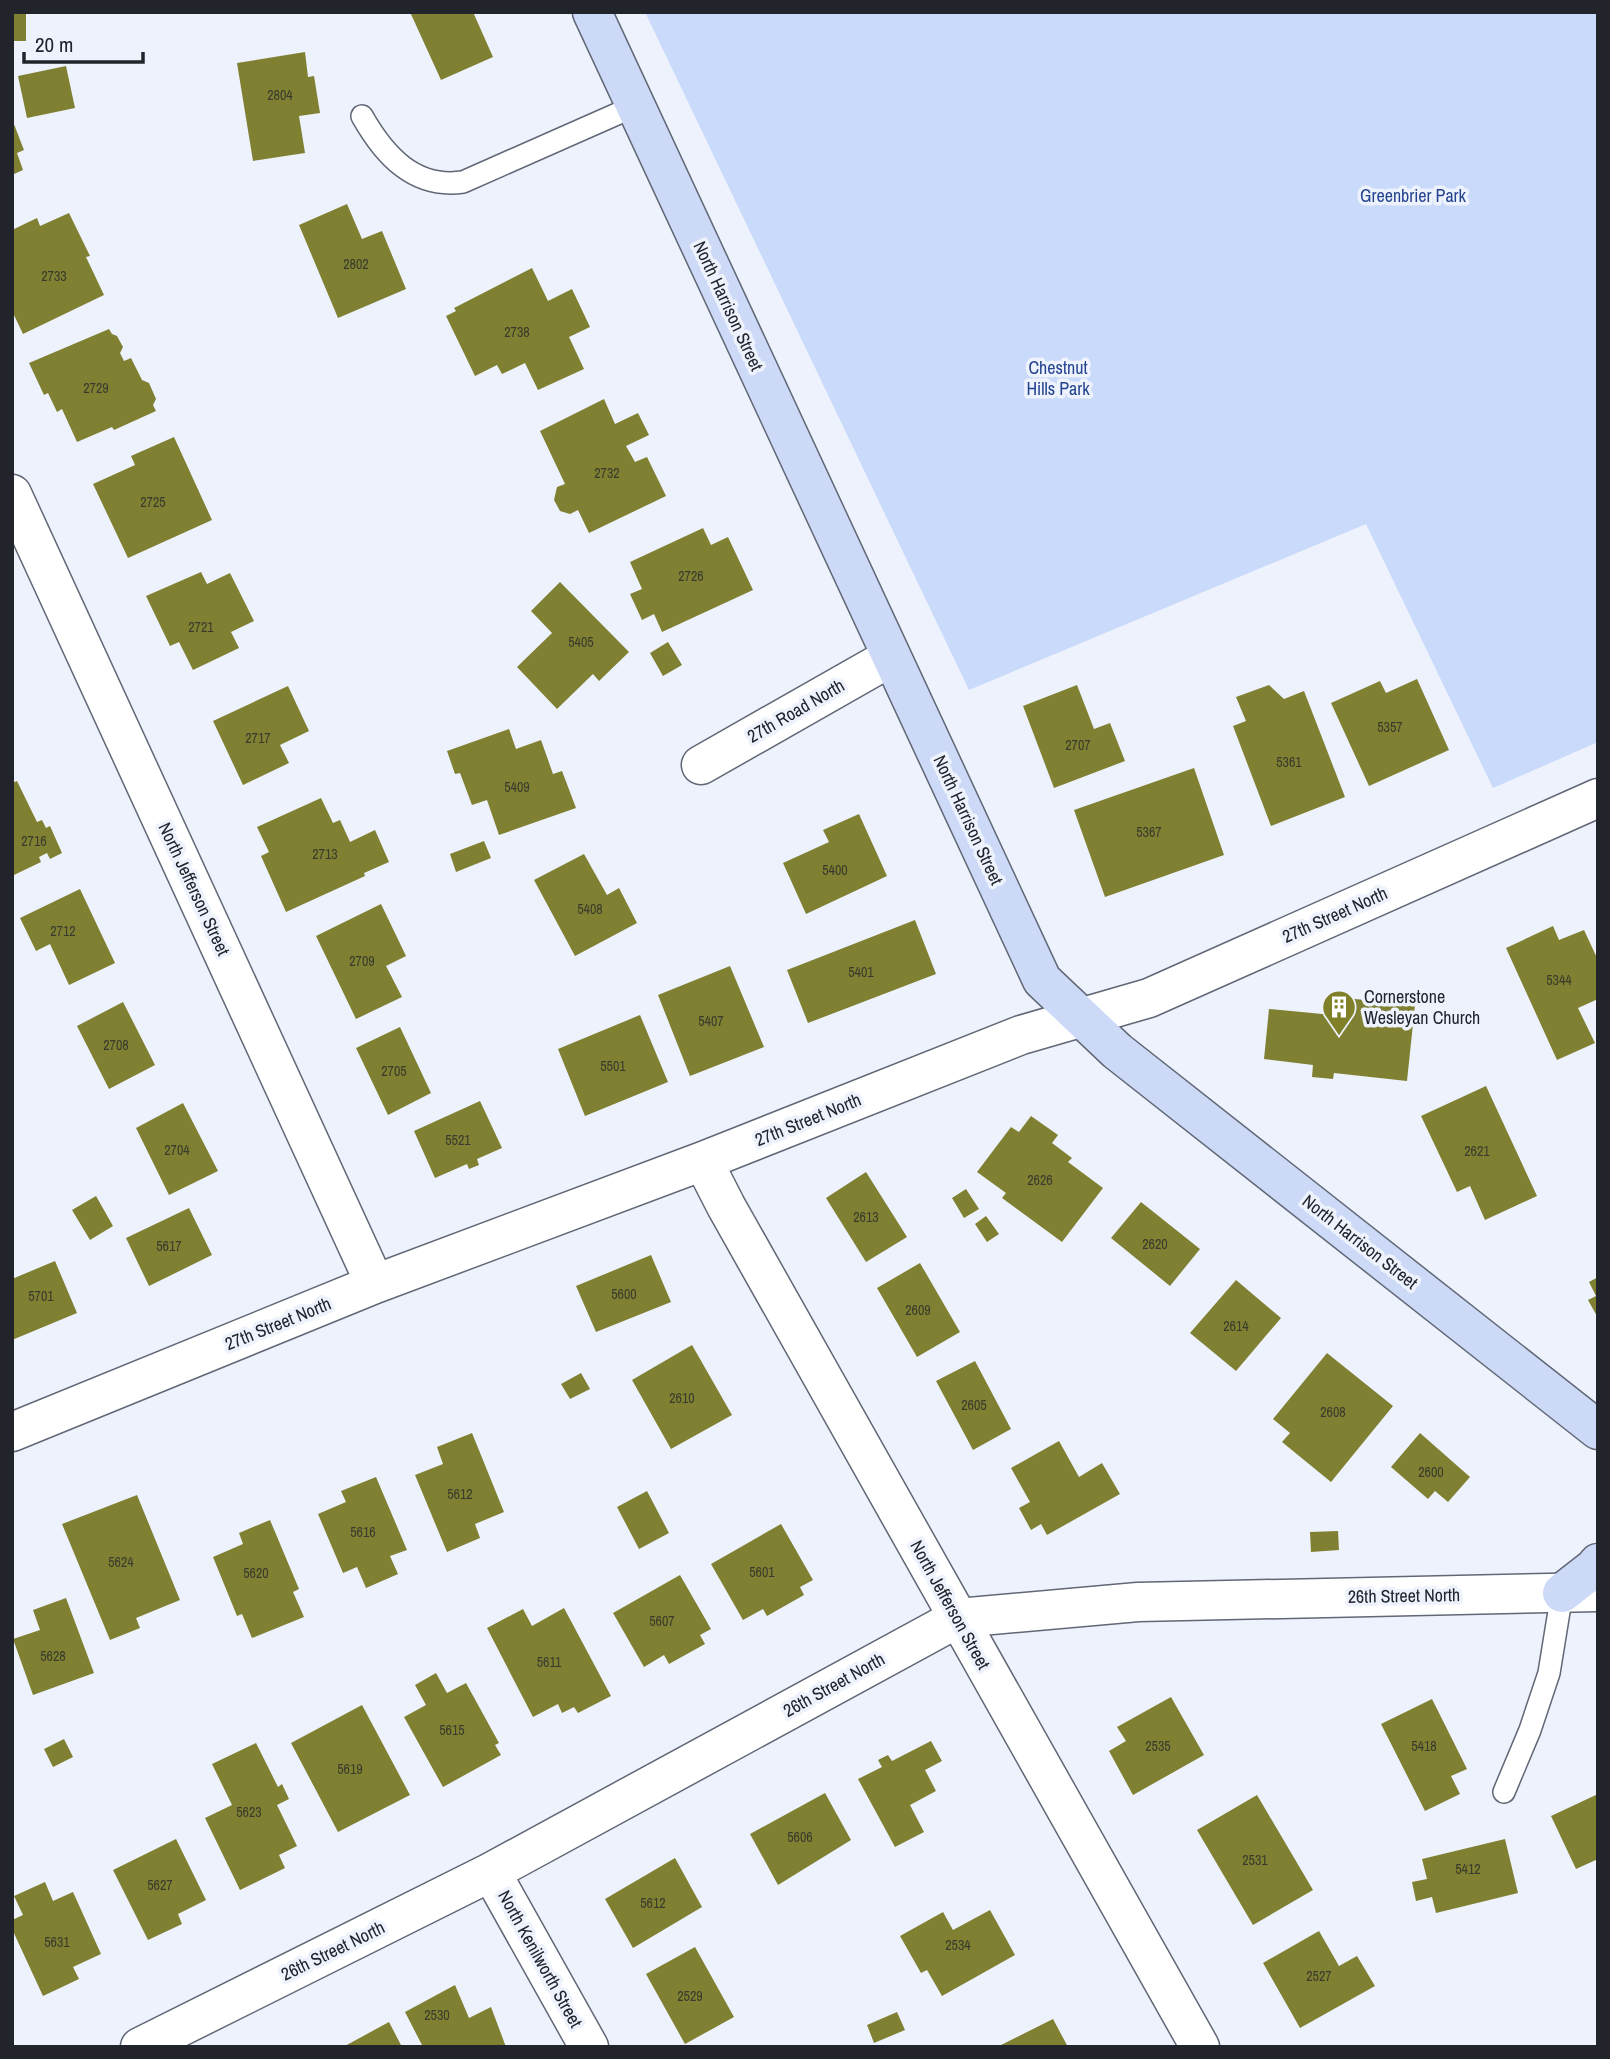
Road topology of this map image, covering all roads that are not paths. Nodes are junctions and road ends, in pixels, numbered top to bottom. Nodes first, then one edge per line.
1 (592, 12) edge
2 (635, 106) junction
3 (362, 116) dead end
4 (12, 494) edge
5 (891, 657) junction
6 (701, 765) dead end
7 (1598, 798) edge
8 (1083, 1017) junction
9 (703, 1161) junction
10 (375, 1284) junction
11 (1592, 1430) edge
12 (12, 1432) edge
13 (1598, 1563) edge
14 (1580, 1592) edge
15 (958, 1618) junction
16 (1504, 1792) dead end
17 (491, 1872) junction
18 (140, 2047) edge
19 (589, 2047) edge
20 (1200, 2047) edge

1 - 2 street, North Harrison Street
2 - 3 lane
2 - 5 street, North Harrison Street
4 - 10 street, North Jefferson Street
5 - 6 street, 27th Road North
5 - 8 street, North Harrison Street
7 - 8 street, 27th Street North
8 - 9 street, 27th Street North
8 - 11 street, North Harrison Street
9 - 10 street, 27th Street North
9 - 15 street, North Jefferson Street
10 - 12 street, 27th Street North
13 - 14 street
14 - 15 street, 26th Street North
14 - 16 lane
15 - 17 street, 26th Street North
15 - 20 street, North Jefferson Street
17 - 18 street, 26th Street North
17 - 19 street, North Kenilworth Street

